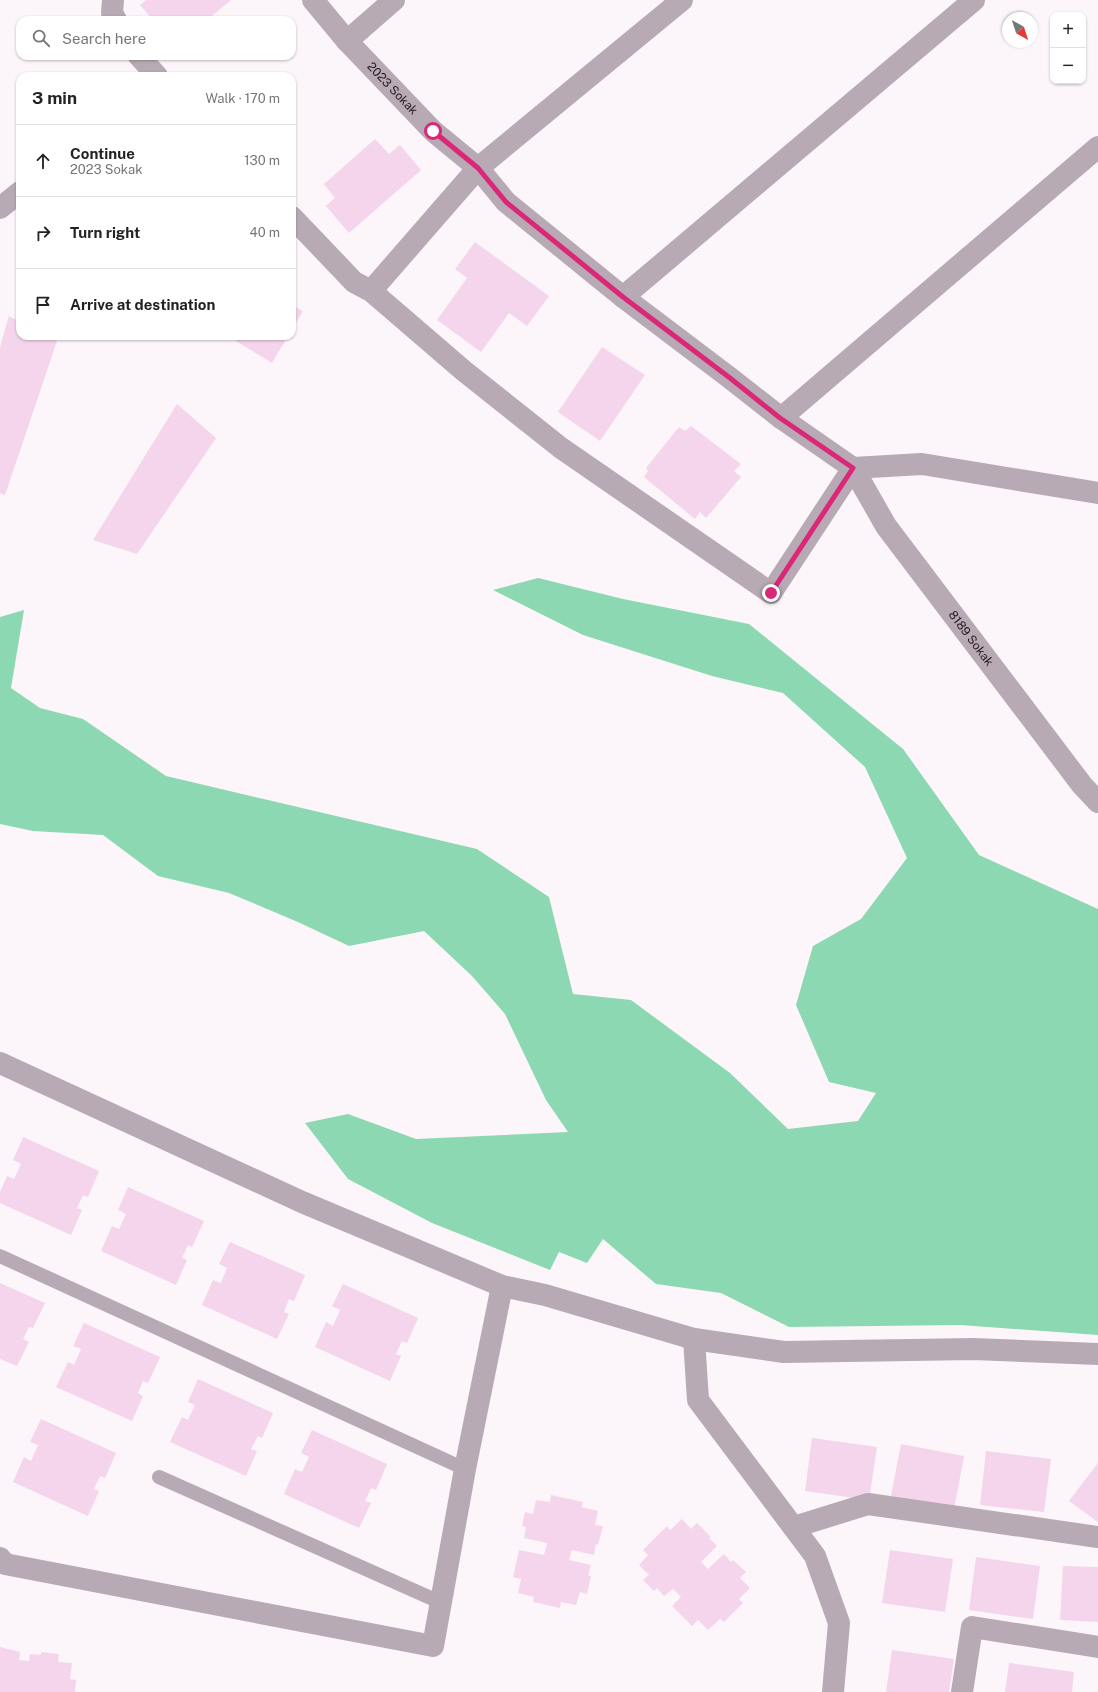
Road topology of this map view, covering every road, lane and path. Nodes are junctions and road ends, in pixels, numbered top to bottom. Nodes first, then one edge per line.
1 (113, 0) edge
2 (314, 0) edge
3 (394, 0) edge
4 (682, 0) edge
5 (974, 0) edge
6 (114, 16) edge
7 (347, 41) junction
8 (143, 60) edge
9 (153, 72) edge
10 (1098, 147) edge
11 (478, 168) junction
12 (16, 195) edge
13 (0, 208) edge
14 (296, 221) edge
15 (371, 291) junction
16 (623, 297) junction
17 (780, 418) junction
18 (853, 468) junction
19 (1098, 493) edge
20 (1098, 802) edge
21 (0, 1063) edge
22 (0, 1256) edge
23 (502, 1286) junction
24 (694, 1339) junction
25 (1098, 1354) edge
26 (466, 1469) junction
27 (159, 1477) dead end
28 (794, 1527) junction
29 (1098, 1537) edge
30 (0, 1558) edge
31 (442, 1603) junction
32 (1098, 1647) edge
33 (833, 1692) edge
34 (962, 1692) edge

1 - 6 street
2 - 7 street, 2023 Sokak
3 - 7 street
4 - 11 street
5 - 16 street
7 - 11 street, 2023 Sokak
8 - 9 street
10 - 17 street
11 - 15 street
11 - 16 street, 2023 Sokak
12 - 13 street
14 - 15 street
15 - 18 street
16 - 17 street, 2023 Sokak
17 - 18 street, 2023 Sokak
18 - 19 street
18 - 20 street, 8189 Sokak
21 - 23 street
22 - 26 lane
23 - 24 street
23 - 26 street
24 - 25 street
24 - 28 street
26 - 31 street
27 - 31 lane
28 - 29 street
28 - 33 street
30 - 31 street
32 - 34 street

